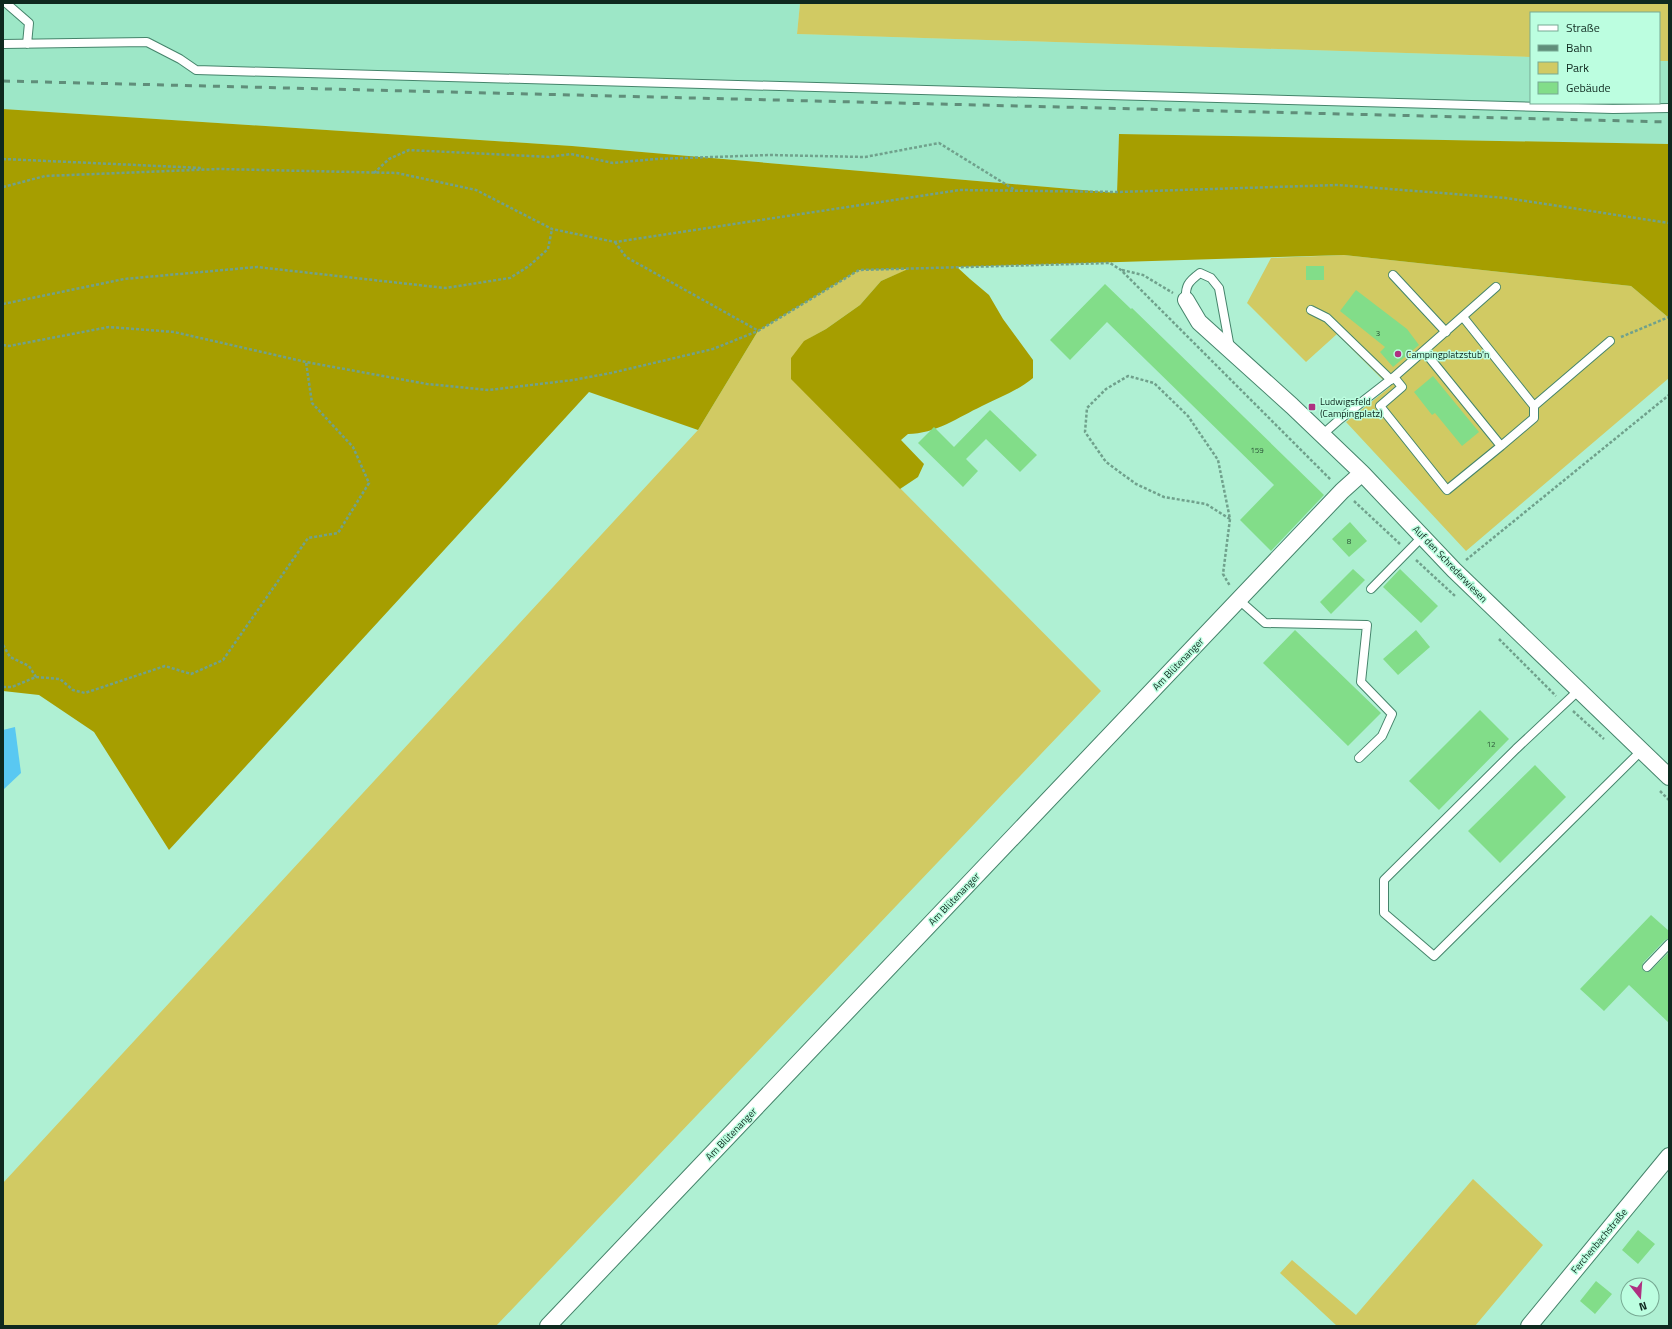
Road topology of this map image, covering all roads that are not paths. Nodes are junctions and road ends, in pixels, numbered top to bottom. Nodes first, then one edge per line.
1 (6, 3) edge
2 (3, 44) edge
3 (28, 44) junction
4 (1669, 108) edge
5 (1393, 275) dead end
6 (1496, 288) dead end
7 (1186, 300) joint
8 (1311, 310) dead end
9 (1462, 317) junction
10 (1446, 332) junction
11 (1610, 341) road end
12 (1231, 351) junction
13 (1424, 351) junction
14 (1393, 378) junction
15 (1534, 406) junction
16 (1322, 435) junction
17 (1501, 446) junction
18 (1362, 473) junction
19 (1423, 536) junction
20 (1371, 589) dead end
21 (1238, 600) junction
22 (1579, 690) junction
23 (1641, 751) junction
24 (1359, 758) dead end
25 (1669, 777) edge
26 (1669, 944) edge
27 (1648, 967) dead end
28 (1669, 1156) edge
29 (548, 1326) edge
30 (1528, 1326) edge

1 - 3 lane
2 - 3 lane
3 - 4 lane
5 - 10 lane
6 - 9 lane
7 - 12 street, Auf den Schrederwiesen
7 - 12 lane
8 - 14 lane
9 - 10 lane
9 - 15 lane
10 - 13 lane
11 - 15 lane
12 - 16 street, Auf den Schrederwiesen
13 - 14 lane
13 - 17 lane
14 - 16 lane
14 - 17 lane
15 - 17 lane
16 - 18 street, Auf den Schrederwiesen
18 - 19 street, Auf den Schrederwiesen
18 - 21 street, Am Blütenanger
19 - 20 lane
19 - 22 street, Auf den Schrederwiesen
21 - 24 lane
21 - 29 street, Am Blütenanger
22 - 23 street, Auf den Schrederwiesen
22 - 23 lane
23 - 25 street, Auf den Schrederwiesen
26 - 27 lane
28 - 30 street, Ferchenbachstraße

